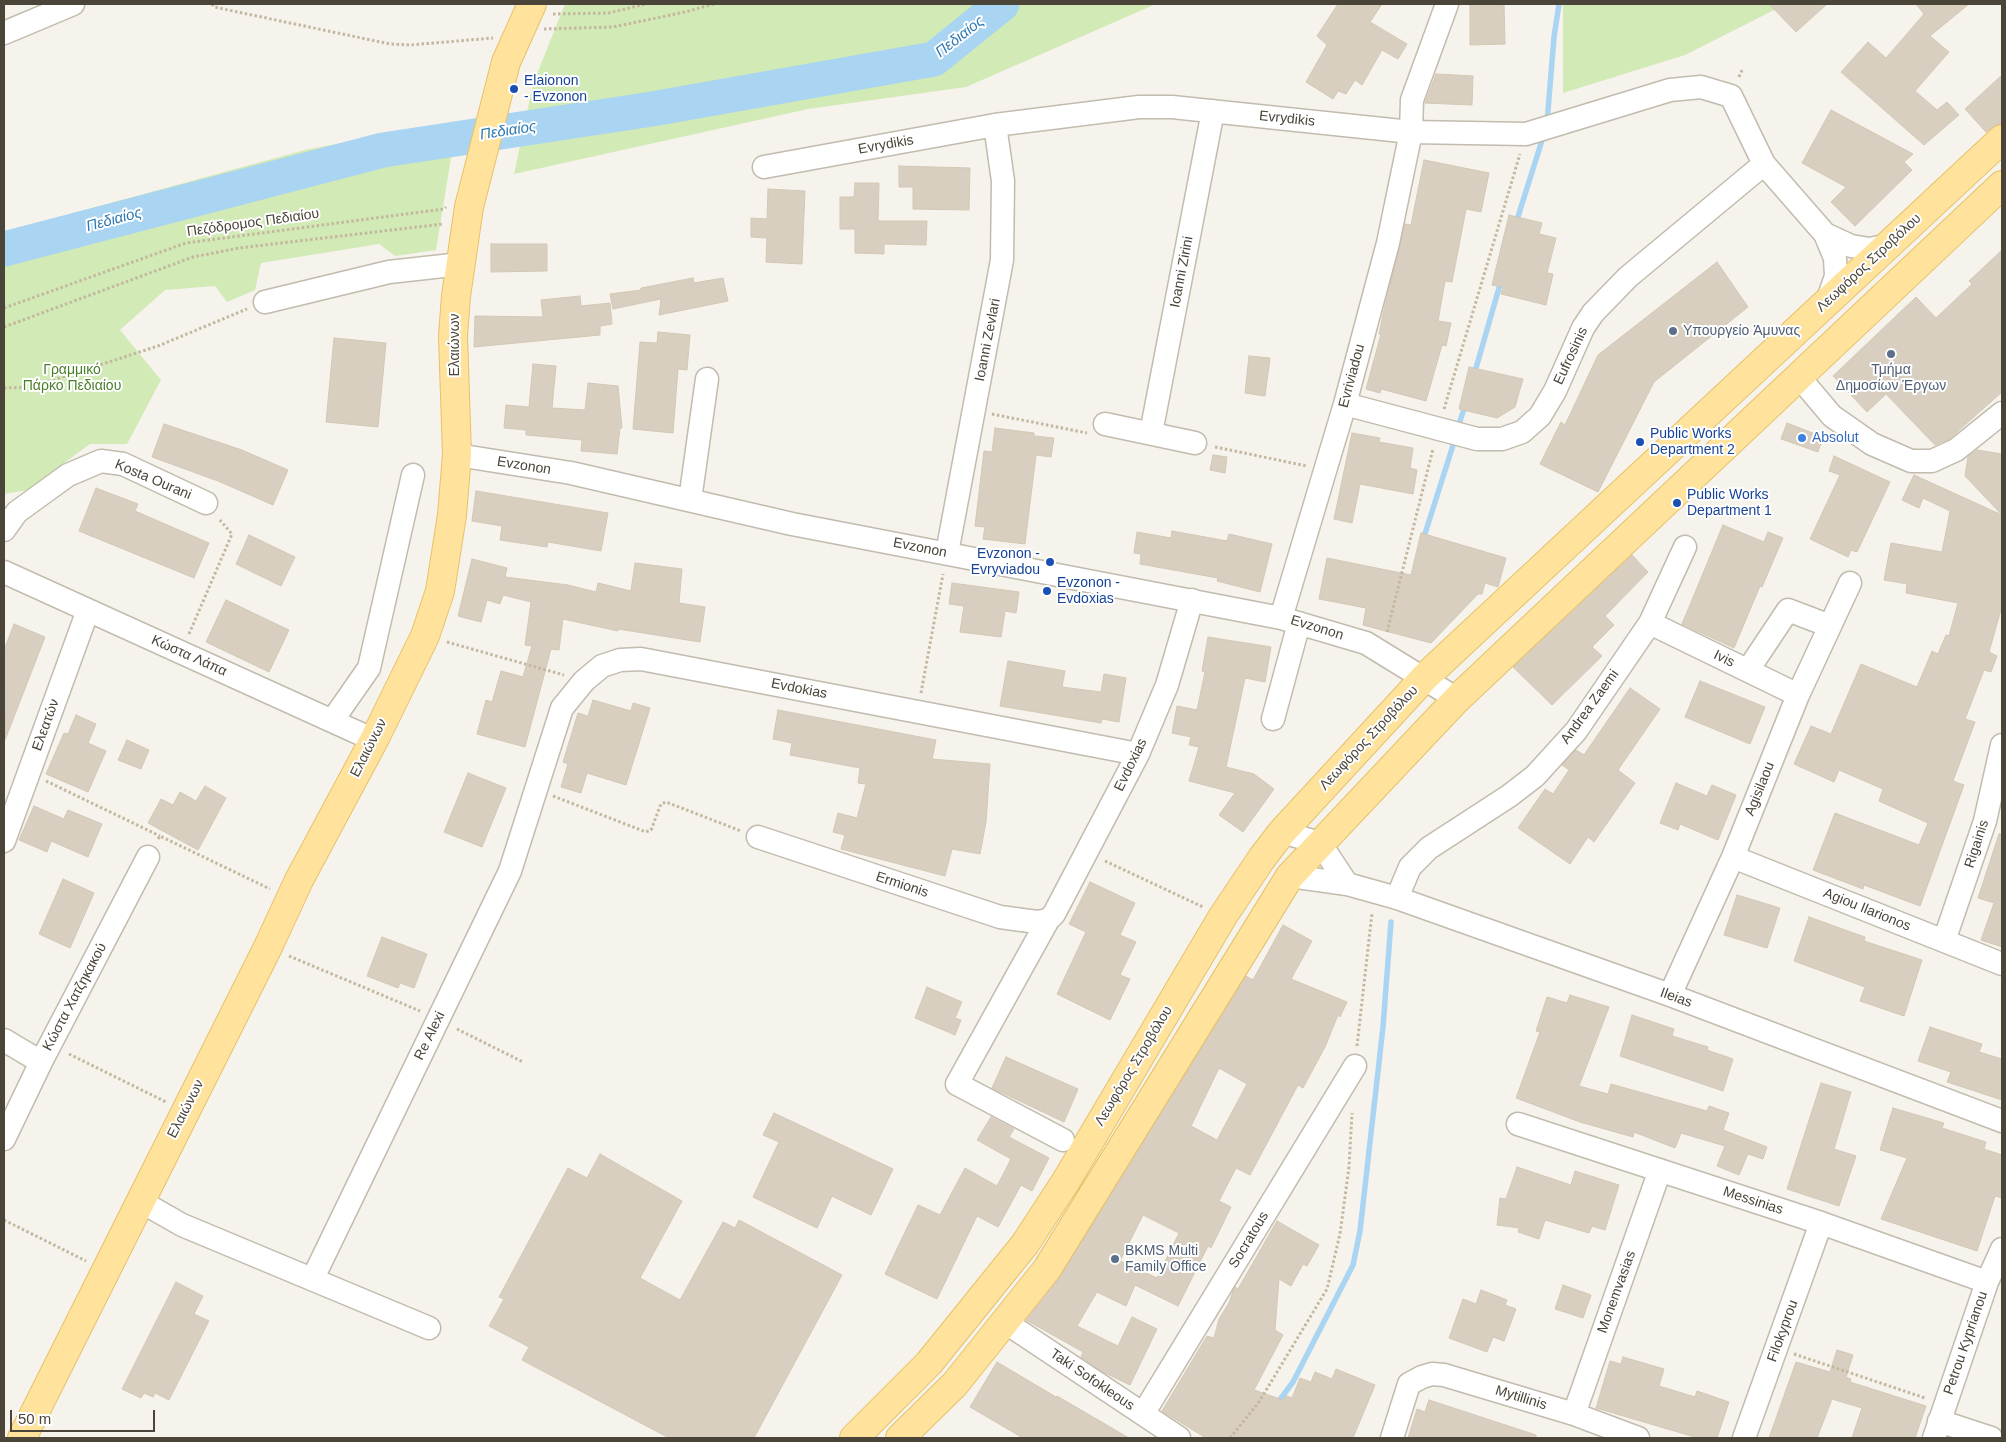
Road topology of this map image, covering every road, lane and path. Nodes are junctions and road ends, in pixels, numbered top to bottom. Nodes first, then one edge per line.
1 (73, 4) edge
2 (212, 4) edge
3 (646, 4) edge
4 (714, 4) edge
5 (1447, 4) edge
6 (525, 26) edge
7 (4, 33) edge
8 (1213, 111) junction
9 (995, 125) junction
10 (1542, 130) junction
11 (1411, 132) junction
12 (2002, 139) edge
13 (1764, 164) junction
14 (764, 167) dead end
15 (2002, 185) edge
16 (461, 204) junction
17 (448, 224) dead end
18 (1825, 234) junction
19 (1889, 245) junction
20 (461, 264) junction
21 (265, 302) joint
22 (1827, 302) junction
23 (4, 308) edge
24 (4, 327) edge
25 (1799, 377) junction
26 (707, 379) dead end
27 (4, 388) edge
28 (1345, 404) junction
29 (975, 411) junction
30 (2002, 413) edge
31 (1105, 424) joint
32 (1438, 430) junction
33 (1151, 433) junction
34 (1195, 443) joint
35 (457, 455) junction
36 (1326, 469) junction
37 (413, 476) dead end
38 (690, 500) junction
39 (206, 503) joint
40 (4, 530) edge
41 (1685, 547) dead end
42 (947, 553) junction
43 (4, 572) edge
44 (1850, 583) dead end
45 (1192, 600) junction
46 (88, 610) junction
47 (1290, 620) junction
48 (1650, 623) junction
49 (1830, 626) junction
50 (425, 636) junction
51 (181, 652) junction
52 (1382, 652) junction
53 (1748, 670) junction
54 (1425, 677) junction
55 (584, 681) junction
56 (1798, 695) junction
57 (1457, 698) junction
58 (918, 713) junction
59 (1273, 719) dead end
60 (332, 720) junction
61 (374, 740) junction
62 (2002, 745) edge
63 (1138, 754) junction
64 (29, 773) junction
65 (536, 790) junction
66 (1282, 832) junction
67 (160, 836) junction
68 (758, 838) joint
69 (4, 841) edge
70 (1320, 844) junction
71 (1086, 852) junction
72 (1733, 856) junction
73 (148, 857) joint
74 (1290, 876) junction
75 (1347, 884) junction
76 (1397, 898) junction
77 (291, 899) junction
78 (1372, 913) dead end
79 (1223, 916) junction
80 (1048, 920) junction
81 (1944, 941) junction
82 (268, 947) junction
83 (2002, 964) edge
84 (1670, 995) junction
85 (438, 1019) junction
86 (4, 1040) edge
87 (45, 1053) junction
88 (523, 1062) dead end
89 (1355, 1066) joint
90 (185, 1111) junction
91 (1352, 1112) dead end
92 (2002, 1121) edge
93 (1518, 1124) dead end
94 (4, 1139) edge
95 (1062, 1140) dead end
96 (1660, 1170) junction
97 (140, 1202) junction
98 (4, 1220) edge
99 (1822, 1223) junction
100 (2002, 1249) edge
101 (106, 1271) junction
102 (313, 1278) junction
103 (1987, 1282) junction
104 (1005, 1322) junction
105 (429, 1328) dead end
106 (1777, 1348) junction
107 (1142, 1414) junction
108 (1574, 1414) junction
109 (1939, 1422) edge
110 (22, 1438) edge
111 (854, 1438) edge
112 (900, 1438) edge
113 (1179, 1438) edge
114 (1230, 1438) edge
115 (1392, 1438) edge
116 (1638, 1438) edge
117 (1744, 1438) edge
118 (1992, 1438) edge

1 - 7 street
2 - 6 path
3 - 6 path
4 - 6 path
5 - 11 street, Evriviadou
6 - 16 main road, Ελαιώνων
8 - 9 street, Evrydikis
8 - 11 street, Evrydikis
8 - 33 street, Ioanni Zirini
9 - 14 street, Evrydikis
9 - 29 street, Ioanni Zevlari
10 - 11 street, Evrydikis
10 - 13 street, Evrydikis
10 - 32 path
11 - 28 street, Evriviadou
12 - 19 main road, Λεωφόρος Στροβόλου
13 - 18 street, Evrydikis
13 - 32 street, Eufrosinis
15 - 25 main road
16 - 20 main road, Ελαιώνων
16 - 23 path, Πεζόδρομος Πεδιαίου
17 - 24 path
18 - 19 street
18 - 22 street
19 - 22 main road, Λεωφόρος Στροβόλου
20 - 21 street
20 - 35 main road, Ελαιώνων
21 - 27 path
22 - 54 main road, Λεωφόρος Στροβόλου
25 - 30 street
25 - 57 main road
26 - 38 street
28 - 32 street, Eufrosinis
28 - 36 street, Evriviadou
29 - 31 path
29 - 42 street, Ioanni Zevlari
31 - 33 street
32 - 52 path
33 - 34 street
34 - 36 path
35 - 38 street, Evzonon
35 - 50 main road, Ελαιώνων
36 - 47 street, Evriviadou
37 - 60 street
38 - 42 street, Evzonon
39 - 40 street, Kosta Ourani
39 - 51 path
41 - 48 street, Andrea Zaemi
42 - 45 street, Evzonon
42 - 58 path
43 - 46 street, Κώστα Λάπα
44 - 49 street, Agisilaou
45 - 47 street, Evzonon
45 - 63 street, Evdoxias
46 - 51 street, Κώστα Λάπα
46 - 64 street, Ελεατών
47 - 52 street, Evzonon
47 - 59 street, Evriviadou
48 - 53 street, Ivis
48 - 76 street, Andrea Zaemi
49 - 53 street
49 - 56 street, Agisilaou
50 - 55 path
50 - 61 main road, Ελαιώνων
51 - 60 street, Κώστα Λάπα
52 - 54 street, Evzonon
53 - 56 street, Ivis
54 - 57 street, Evzonon
54 - 66 main road, Λεωφόρος Στροβόλου
55 - 58 street, Evdokias
55 - 65 street, Evdokias
56 - 72 street, Agisilaou
57 - 70 main road
58 - 63 street, Evdokias
60 - 61 street, Κώστα Λάπα
61 - 77 main road, Ελαιώνων
62 - 81 street, Rigainis
63 - 71 street, Evdoxias
64 - 67 path
64 - 69 street, Ελεατών
65 - 68 path
65 - 85 street, Re Alexi
66 - 70 street
66 - 79 main road, Λεωφόρος Στροβόλου
67 - 73 path
67 - 77 path
68 - 80 street, Ermionis
70 - 74 main road
70 - 75 street
71 - 79 path
71 - 80 street, Evdoxias
72 - 81 street, Agiou Ilarionos
72 - 84 street, Agisilaou
73 - 87 street, Κώστα Χατζηκακού
74 - 75 street, Ileias
74 - 104 main road
75 - 76 street, Ileias
76 - 84 street, Ileias
77 - 82 main road, Ελαιώνων
78 - 89 path
79 - 111 main road, Λεωφόρος Στροβόλου
80 - 95 street, Evdoxias
81 - 83 street, Agiou Ilarionos
82 - 85 path
82 - 90 main road, Ελαιώνων
84 - 92 street, Ileias
85 - 88 path
85 - 102 street, Re Alexi
86 - 87 street
87 - 90 path
87 - 94 street, Κώστα Χατζηκακού
89 - 107 street, Socratous
90 - 97 main road, Ελαιώνων
91 - 114 path
93 - 96 street, Messinias
96 - 99 street, Messinias
96 - 108 street, Monemvasias
97 - 101 main road, Ελαιώνων
97 - 102 street
98 - 101 path
99 - 103 street, Messinias
99 - 106 street, Filokyprou
100 - 103 street, Petrou Kyprianou
101 - 110 main road, Ελαιώνων
102 - 105 street
103 - 109 street, Petrou Kyprianou
104 - 107 street, Taki Sofokleous
104 - 112 main road
106 - 109 path
106 - 117 street, Filokyprou
107 - 113 street, Taki Sofokleous
108 - 115 street, Mytillinis
108 - 116 street, Mytillinis
109 - 118 street

